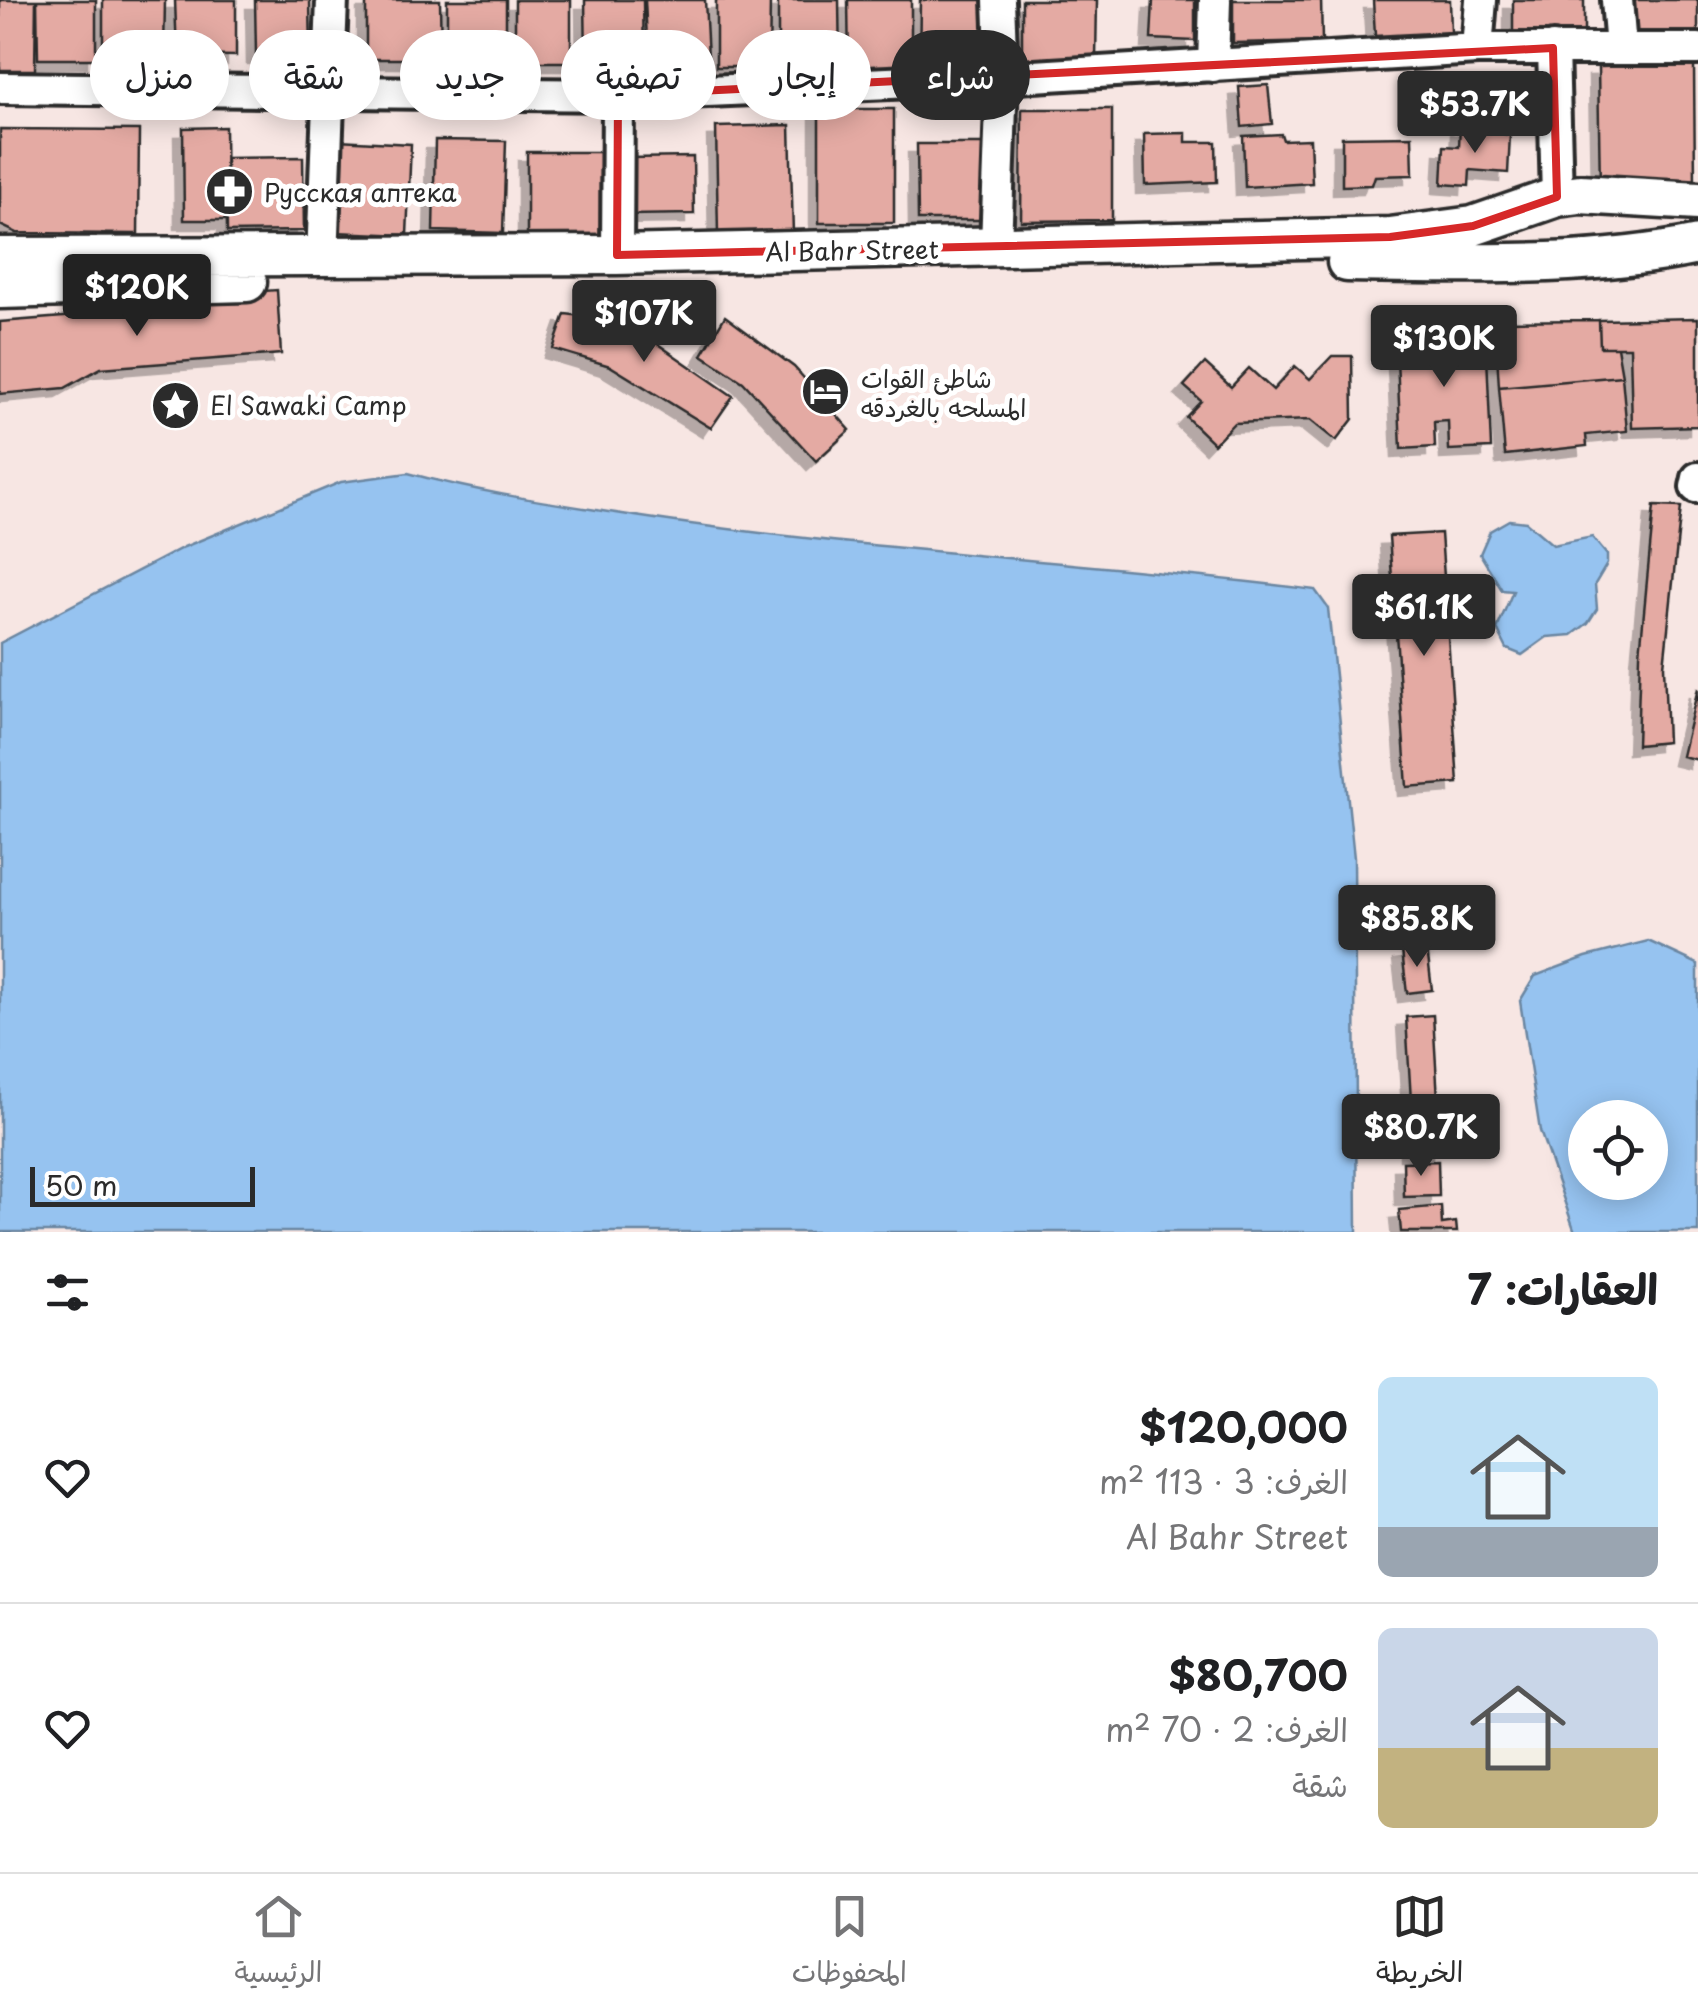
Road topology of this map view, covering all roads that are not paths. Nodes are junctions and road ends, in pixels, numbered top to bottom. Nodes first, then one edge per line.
1 (332, 0) edge
2 (998, 0) edge
3 (1215, 0) edge
4 (1482, 0) edge
5 (1617, 0) edge
6 (331, 30) edge
7 (1000, 30) edge
8 (1553, 48) junction
9 (1621, 48) junction
10 (1477, 49) junction
11 (1698, 49) edge
12 (1213, 66) junction
13 (1030, 76) edge
14 (891, 83) edge
15 (0, 88) edge
16 (249, 91) edge
17 (716, 91) edge
18 (380, 93) edge
19 (561, 94) edge
20 (328, 120) edge
21 (618, 120) edge
22 (1000, 120) edge
23 (1646, 196) junction
24 (1557, 197) junction
25 (1698, 201) edge
26 (1698, 245) edge
27 (996, 246) junction
28 (616, 255) junction
29 (1652, 255) junction
30 (0, 258) edge
31 (322, 259) junction
32 (1548, 263) junction
33 (0, 289) edge

1 - 6 street
2 - 7 street
3 - 12 street
4 - 10 street
5 - 9 street
8 - 9 street
8 - 10 street
8 - 24 street
9 - 11 street
10 - 12 street
12 - 13 street
14 - 17 street
15 - 16 street
18 - 19 street
20 - 31 street
21 - 28 street
22 - 27 street
23 - 24 main road, Al Bahr Street
23 - 25 main road, Al Bahr Street
23 - 29 main road
24 - 27 main road, Al Bahr Street
24 - 32 main road
26 - 29 main road, Al Bahr Street
27 - 28 main road, Al Bahr Street
28 - 31 main road, Al Bahr Street
29 - 32 main road, Al Bahr Street
30 - 31 main road, Al Bahr Street
32 - 33 main road, Al Bahr Street

